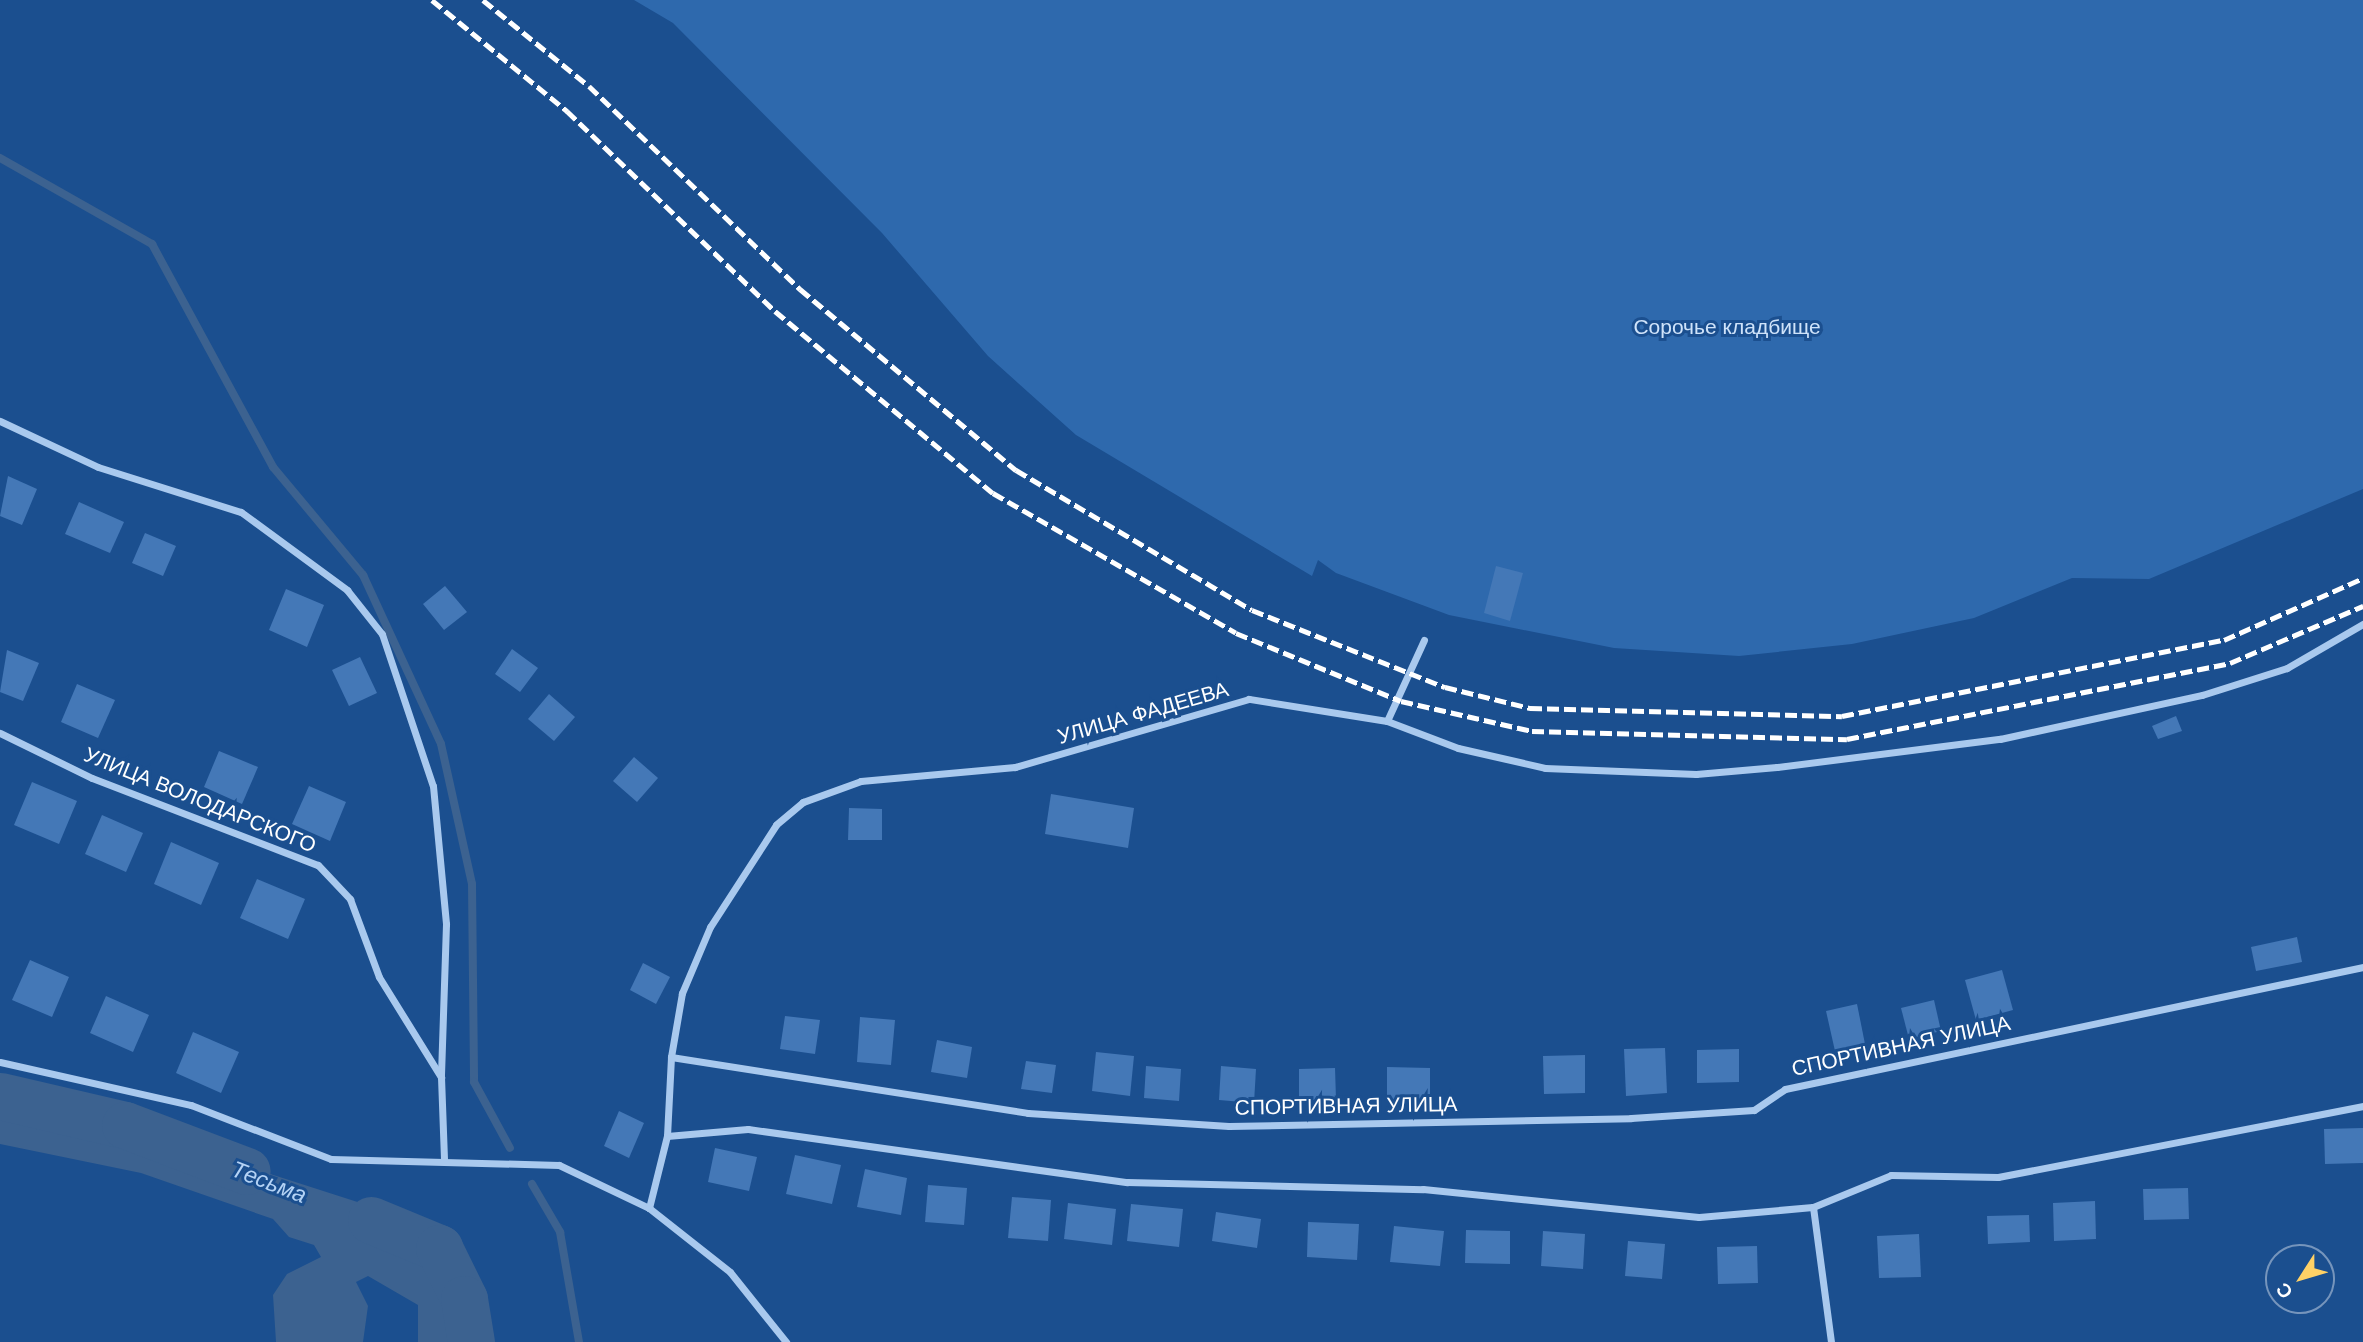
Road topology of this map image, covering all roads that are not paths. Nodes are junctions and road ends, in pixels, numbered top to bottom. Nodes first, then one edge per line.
1 (0, 421) edge
2 (2363, 624) edge
3 (1424, 640) dead end
4 (1387, 720) junction
5 (0, 733) edge
6 (2363, 967) edge
7 (671, 1058) junction
8 (0, 1062) edge
9 (441, 1077) junction
10 (2363, 1106) edge
11 (667, 1136) junction
12 (444, 1159) junction
13 (1813, 1207) junction
14 (649, 1208) junction
15 (786, 1342) edge
16 (1831, 1342) edge

1 - 9 street
2 - 4 street, УЛИЦА ФАДЕЕВА
3 - 4 street
4 - 7 street, УЛИЦА ФАДЕЕВА
5 - 9 street, УЛИЦА ВОЛОДАРСКОГО
6 - 7 street, СПОРТИВНАЯ УЛИЦА
7 - 11 street
8 - 12 street
9 - 12 street, УЛИЦА ВОЛОДАРСКОГО
10 - 13 street
11 - 13 street
11 - 14 street
12 - 14 street
13 - 16 street
14 - 15 street

